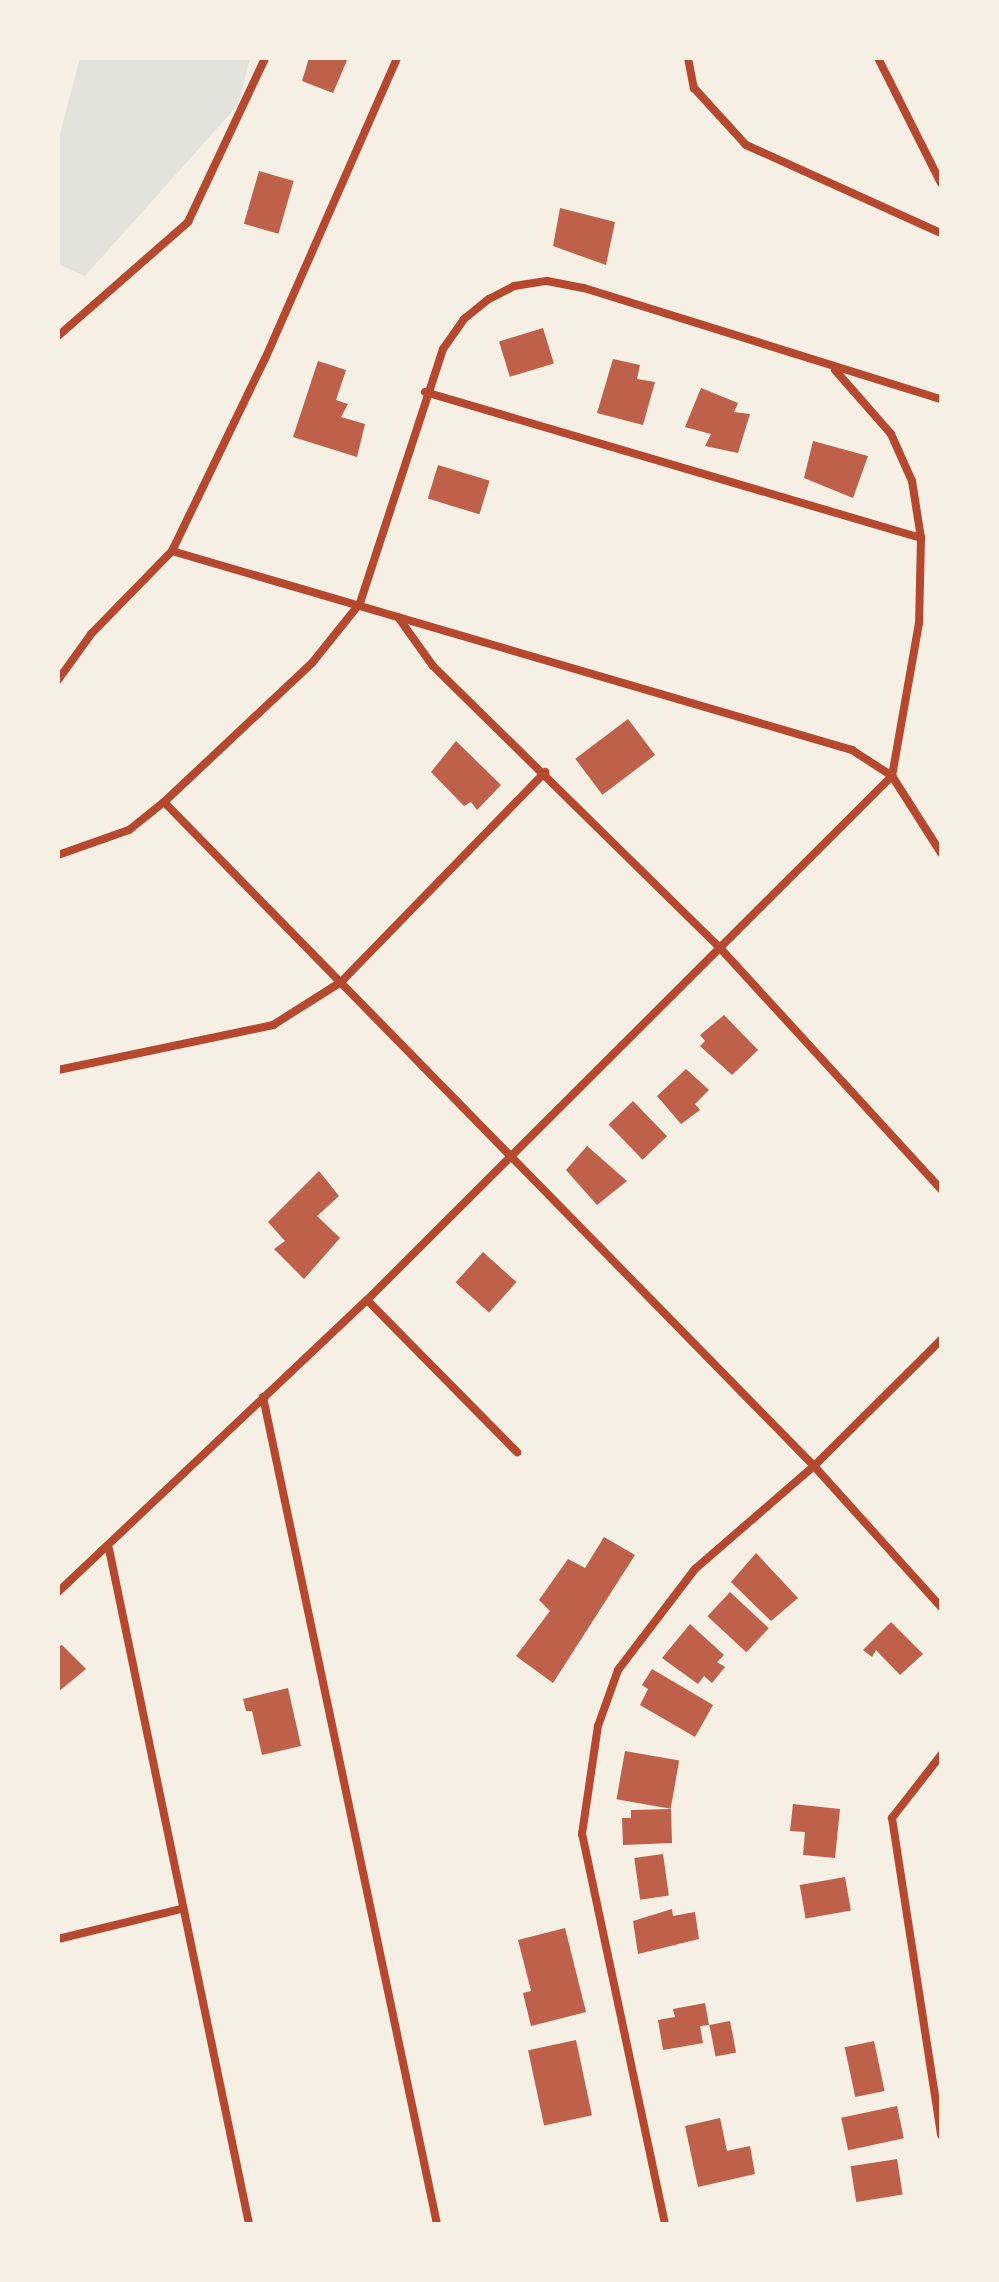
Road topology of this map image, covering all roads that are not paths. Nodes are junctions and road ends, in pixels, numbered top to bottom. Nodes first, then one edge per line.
1 (265, 58) edge
2 (397, 58) edge
3 (688, 58) edge
4 (878, 58) edge
5 (941, 183) edge
6 (941, 233) edge
7 (58, 336) edge
8 (832, 367) junction
9 (425, 392) junction
10 (941, 399) edge
11 (921, 538) junction
12 (172, 551) junction
13 (360, 603) junction
14 (398, 617) junction
15 (58, 680) edge
16 (545, 772) junction
17 (892, 776) junction
18 (164, 802) junction
19 (941, 853) edge
20 (58, 855) edge
21 (720, 948) junction
22 (341, 982) junction
23 (58, 1070) edge
24 (508, 1159) junction
25 (941, 1189) edge
26 (367, 1300) junction
27 (941, 1340) edge
28 (263, 1397) junction
29 (517, 1452) dead end
30 (814, 1466) junction
31 (109, 1549) junction
32 (58, 1592) edge
33 (941, 1607) edge
34 (941, 1755) edge
35 (181, 1909) junction
36 (58, 1939) edge
37 (941, 2135) edge
38 (249, 2224) edge
39 (437, 2224) edge
40 (665, 2224) edge

1 - 7 street
2 - 12 street
3 - 6 street
4 - 5 street
8 - 9 street
8 - 10 street
8 - 11 street
9 - 11 street
9 - 13 street
11 - 17 street
12 - 13 street
12 - 15 street
13 - 14 street
13 - 18 street
14 - 16 street
14 - 17 street
16 - 21 street
16 - 22 street
17 - 19 street
17 - 21 street
18 - 20 street
18 - 22 street
21 - 24 street
21 - 25 street
22 - 23 street
22 - 24 street
24 - 26 street
24 - 30 street
26 - 28 street
26 - 29 street
27 - 30 street
28 - 31 street
28 - 39 street
30 - 33 street
30 - 40 street
31 - 32 street
31 - 35 street
34 - 37 street
35 - 36 street
35 - 38 street

